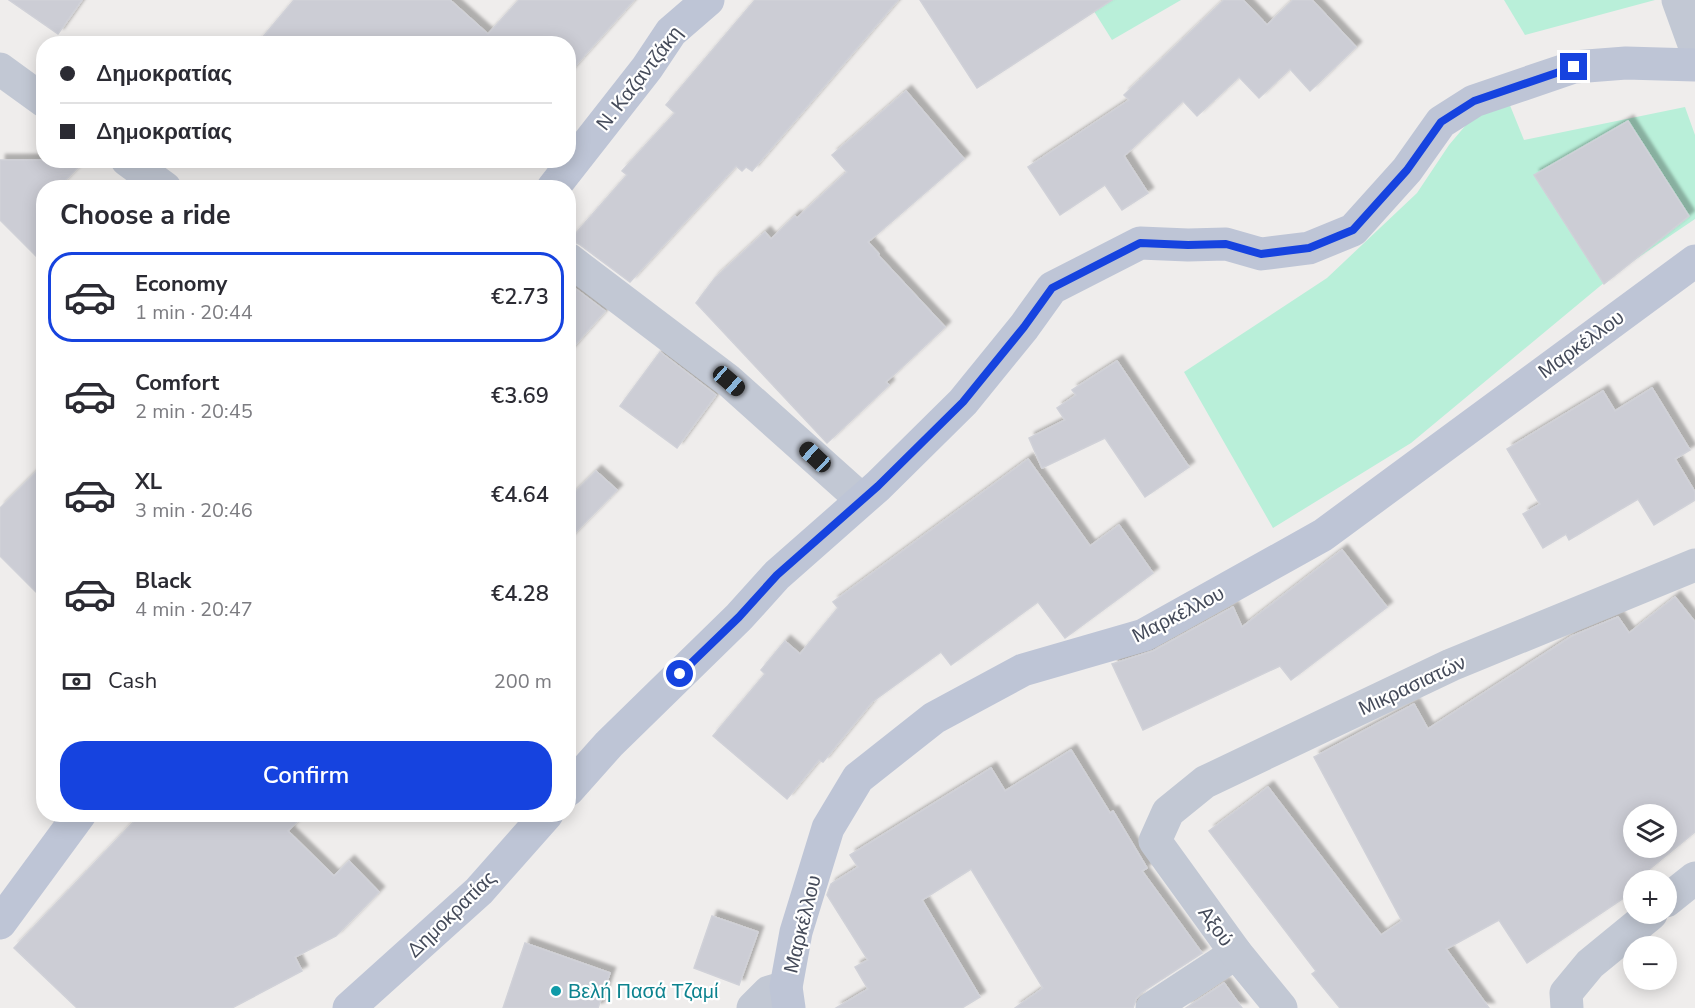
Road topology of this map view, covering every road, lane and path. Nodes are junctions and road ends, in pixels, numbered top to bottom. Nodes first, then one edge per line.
1 (708, 0) edge
2 (1678, 0) edge
3 (1695, 48) edge
4 (1695, 65) edge
5 (0, 69) edge
6 (36, 94) edge
7 (576, 159) edge
8 (138, 168) edge
9 (569, 168) edge
10 (154, 180) edge
11 (559, 180) edge
12 (1695, 261) edge
13 (576, 265) edge
14 (861, 499) junction
15 (1692, 572) edge
16 (576, 781) edge
17 (74, 822) edge
18 (540, 822) edge
19 (1155, 840) joint
20 (1695, 878) edge
21 (1677, 892) edge
22 (0, 923) edge
23 (1637, 924) edge
24 (1236, 953) junction
25 (788, 998) edge
26 (349, 1008) edge
27 (753, 1008) edge
28 (1152, 1008) edge
29 (1281, 1008) edge
30 (1567, 1008) edge

1 - 7 street, Ν. Καζαντζάκη
2 - 3 street
4 - 14 street
5 - 6 street
8 - 10 street
9 - 11 street, Ν. Καζαντζάκη
12 - 25 street, Μαρκέλλου
13 - 14 street
14 - 16 street
15 - 19 street, Μικρασιατών
17 - 22 street
18 - 26 street, Δημοκρατίας
19 - 24 street, Αξού
20 - 21 street
23 - 30 street
24 - 28 street
24 - 29 street, Αξού
25 - 27 street, Μαρκέλλου

